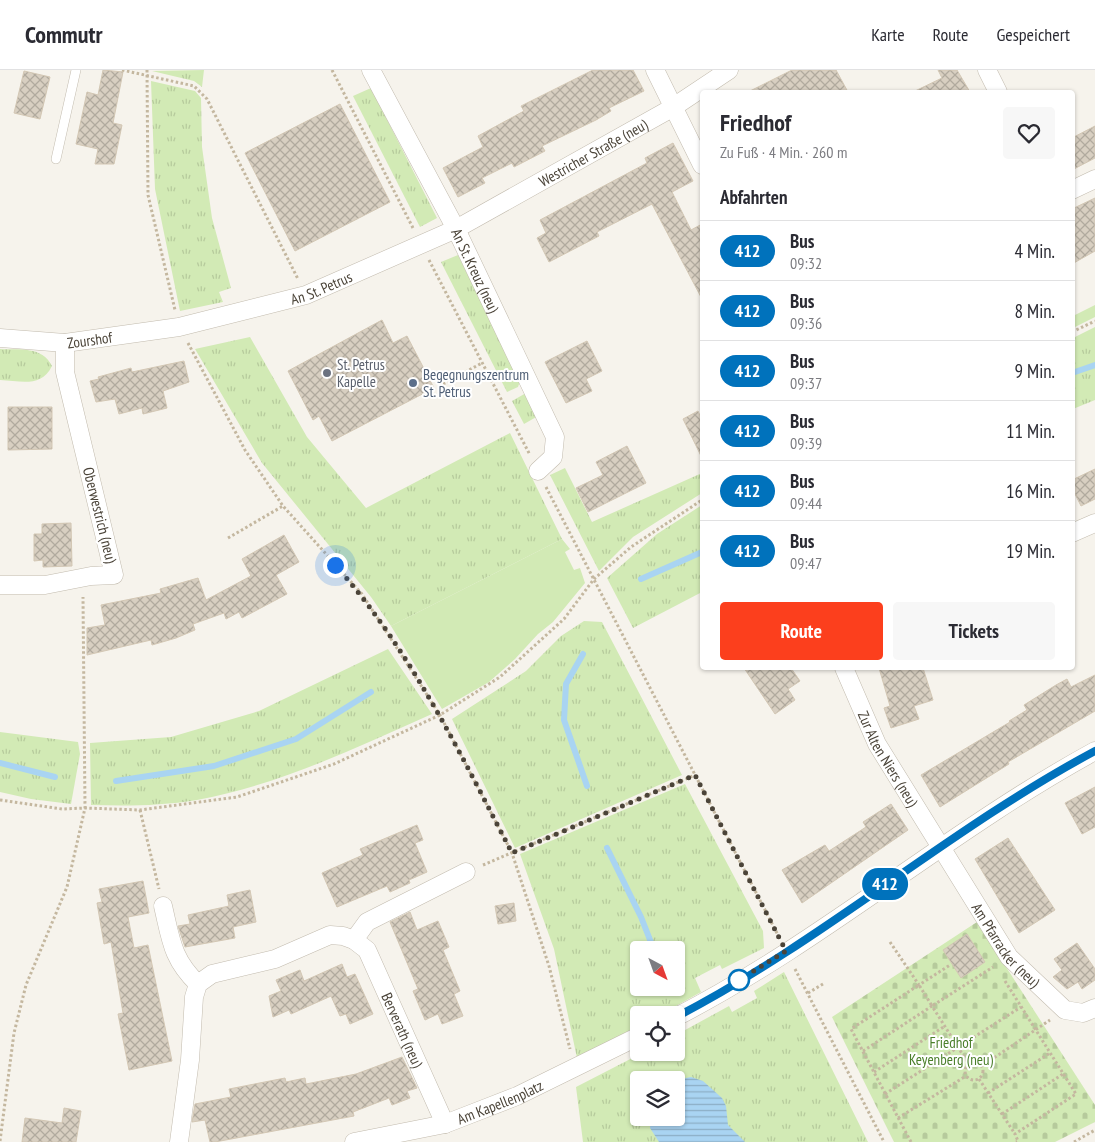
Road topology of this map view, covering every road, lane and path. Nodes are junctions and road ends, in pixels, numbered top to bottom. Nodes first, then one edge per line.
1 (76, 70) edge
2 (122, 70) edge
3 (332, 70) edge
4 (372, 70) edge
5 (655, 70) edge
6 (729, 70) edge
7 (987, 70) edge
8 (146, 72) edge
9 (997, 90) edge
10 (344, 94) dead end
11 (672, 108) junction
12 (56, 159) dead end
13 (700, 161) edge
14 (1095, 179) edge
15 (1075, 189) edge
16 (456, 229) junction
17 (306, 295) junction
18 (1095, 321) edge
19 (179, 327) junction
20 (1075, 331) edge
21 (0, 338) edge
22 (65, 343) junction
23 (482, 363) dead end
24 (443, 384) dead end
25 (517, 430) dead end
26 (538, 471) junction
27 (700, 501) edge
28 (283, 506) junction
29 (1095, 523) edge
30 (1075, 533) edge
31 (228, 538) dead end
32 (83, 578) junction
33 (594, 579) junction
34 (0, 584) edge
35 (845, 670) edge
36 (440, 715) junction
37 (1095, 751) edge
38 (695, 775) junction
39 (0, 800) edge
40 (85, 808) junction
41 (140, 810) junction
42 (940, 848) junction
43 (512, 853) junction
44 (466, 872) joint
45 (163, 906) joint
46 (354, 940) junction
47 (890, 942) dead end
48 (786, 951) junction
49 (950, 965) dead end
50 (198, 984) junction
51 (823, 984) dead end
52 (918, 985) junction
53 (808, 993) junction
54 (932, 1006) junction
55 (1021, 1008) junction
56 (1095, 1008) edge
57 (1065, 1010) junction
58 (685, 1012) edge
59 (945, 1026) junction
60 (1036, 1030) junction
61 (630, 1041) edge
62 (959, 1048) junction
63 (863, 1051) junction
64 (1050, 1053) junction
65 (968, 1063) junction
66 (982, 1066) junction
67 (576, 1069) junction
68 (874, 1072) junction
69 (1063, 1074) junction
70 (966, 1076) junction
71 (979, 1079) junction
72 (988, 1092) junction
73 (885, 1094) junction
74 (1002, 1114) junction
75 (898, 1118) junction
76 (445, 1124) junction
77 (1095, 1130) edge
78 (1015, 1134) junction
79 (396, 1138) edge
80 (0, 1141) edge
81 (179, 1142) edge
82 (354, 1142) edge
83 (884, 1142) edge
84 (910, 1142) edge
85 (1016, 1142) edge
86 (1074, 1142) edge

1 - 12 lane
2 - 8 path
3 - 10 path
4 - 16 street, An St. Kreuz (neu)
5 - 11 street
6 - 11 street, Westricher Straße (neu)
7 - 9 street
8 - 17 path
8 - 19 path
11 - 13 street
11 - 16 street, Westricher Straße (neu)
14 - 15 street
16 - 17 street, An St. Petrus
16 - 26 street, An St. Kreuz (neu)
17 - 19 street, An St. Petrus
18 - 20 path
19 - 22 street, Zourshof
19 - 28 path
21 - 22 street, Zourshof
22 - 32 street, Oberwestrich (neu)
23 - 24 path
25 - 26 path
26 - 33 path
27 - 33 path
28 - 31 path
28 - 36 path
29 - 30 street
32 - 34 street, Oberwestrich (neu)
32 - 40 path
33 - 36 path
33 - 38 path
35 - 42 street, Zur Alten Niers (neu)
36 - 41 path
36 - 43 path
37 - 42 street
38 - 43 path
38 - 48 path
39 - 40 path
40 - 41 path
40 - 80 path
41 - 45 path
42 - 48 street
42 - 57 street, Am Pfarracker (neu)
43 - 44 path
43 - 67 path
44 - 46 street
45 - 50 street
46 - 50 street
46 - 76 street, Berverath (neu)
47 - 52 path
48 - 53 path
48 - 58 street
49 - 52 path
50 - 81 street
51 - 53 path
52 - 54 path
52 - 63 path
53 - 83 path
54 - 55 path
54 - 59 path
54 - 63 path
55 - 60 path
55 - 62 path
56 - 57 street
57 - 60 path
59 - 62 path
59 - 68 path
60 - 64 path
60 - 66 path
61 - 67 street, Am Kapellenplatz
62 - 65 path
62 - 73 path
63 - 68 path
64 - 69 path
64 - 72 path
65 - 66 path
65 - 70 path
66 - 71 path
67 - 76 street, Am Kapellenplatz
68 - 73 path
69 - 74 path
69 - 78 path
70 - 71 path
70 - 75 path
71 - 72 path
72 - 74 path
73 - 75 path
74 - 78 path
75 - 84 path
76 - 79 street, Am Kapellenplatz
77 - 86 path
78 - 85 path
79 - 82 street, Am Kapellenplatz

